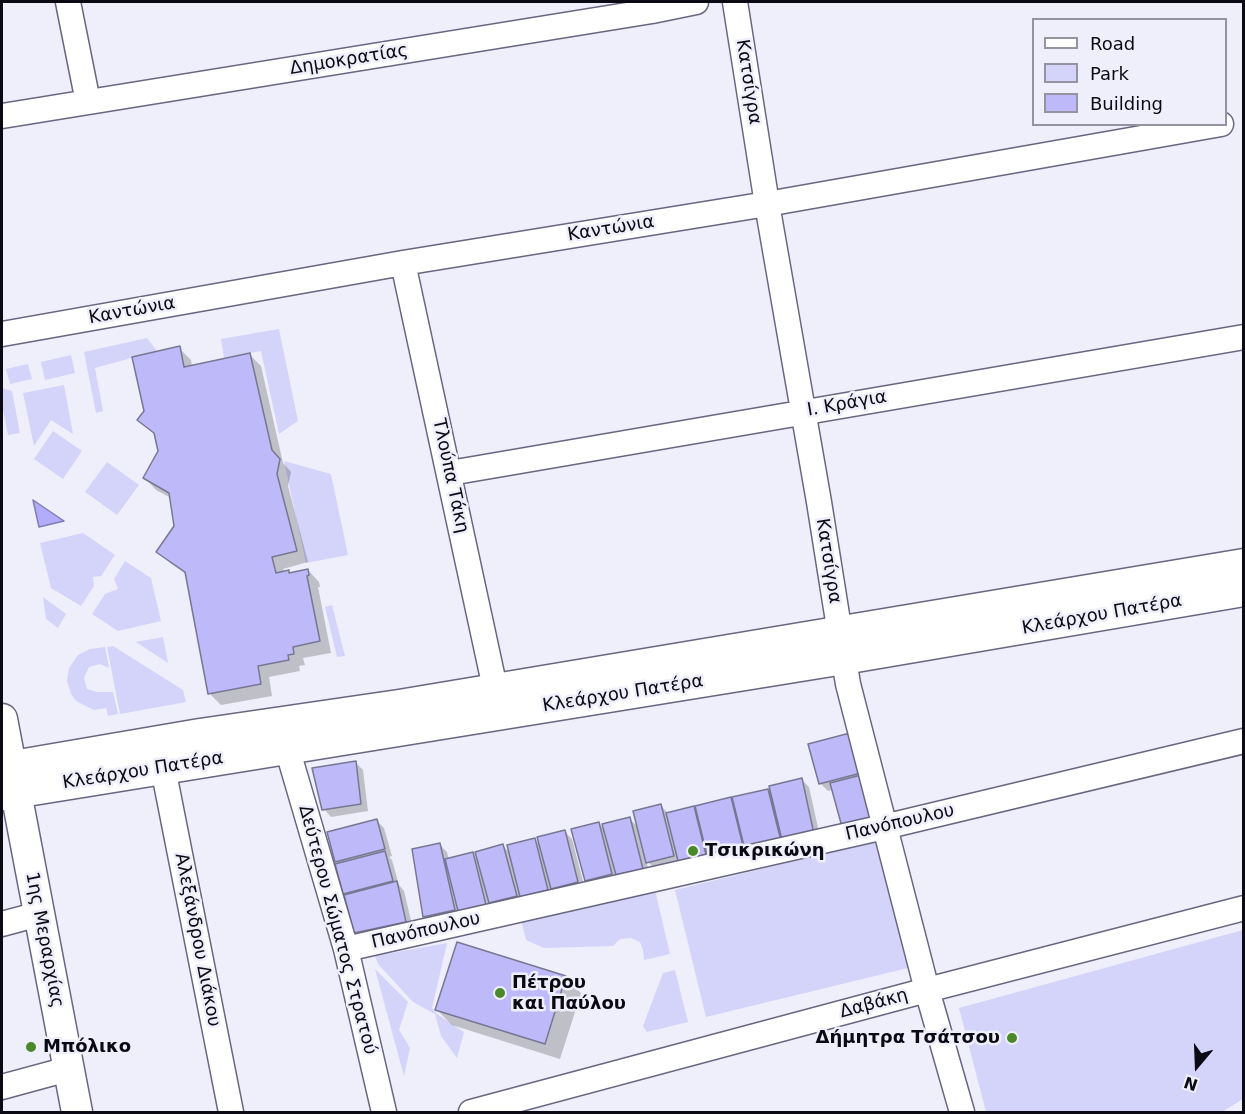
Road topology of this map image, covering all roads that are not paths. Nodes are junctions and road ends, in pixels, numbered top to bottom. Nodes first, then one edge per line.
1 (68, 2) edge
2 (696, 2) edge
3 (735, 2) edge
4 (88, 102) junction
5 (2, 116) edge
6 (1244, 121) edge
7 (1227, 123) edge
8 (1212, 126) edge
9 (767, 204) junction
10 (403, 263) junction
11 (2, 334) edge
12 (1244, 337) edge
13 (803, 412) junction
14 (450, 473) junction
15 (1244, 564) edge
16 (1244, 591) edge
17 (841, 645) junction
18 (495, 688) junction
19 (2, 719) edge
20 (1244, 741) edge
21 (287, 748) junction
22 (163, 768) junction
23 (7, 780) edge
24 (884, 827) junction
25 (1244, 908) edge
26 (39, 914) junction
27 (2, 924) edge
28 (346, 949) junction
29 (927, 990) junction
30 (68, 1069) junction
31 (2, 1087) edge
32 (77, 1113) edge
33 (231, 1113) edge
34 (384, 1113) edge
35 (471, 1113) edge
36 (962, 1113) edge

1 - 4 street
2 - 4 street, Δημοκρατίας
3 - 9 street, Κατσίγρα
4 - 5 street, Δημοκρατίας
6 - 7 street, Καντώνια
8 - 9 street, Καντώνια
9 - 10 street, Καντώνια
9 - 13 street, Κατσίγρα
10 - 11 street, Καντώνια
10 - 14 street, Τλούπα Τάκη
12 - 13 street, Ι. Κράγια
13 - 14 street, Ι. Κράγια
13 - 17 street, Κατσίγρα
14 - 18 street, Τλούπα Τάκη
15 - 17 street, Κλεάρχου Πατέρα
16 - 17 street, Κλεάρχου Πατέρα
17 - 18 street, Κλεάρχου Πατέρα
17 - 21 street, Κλεάρχου Πατέρα
17 - 24 street, Κατσίγρα
18 - 23 street, Κλεάρχου Πατέρα
19 - 23 street, 1ης Μεραρχίας
20 - 24 street, Πανόπουλου
21 - 22 street, Κλεάρχου Πατέρα
21 - 28 street, Δεύτερου Σώματος Στρατού
22 - 23 street, Κλεάρχου Πατέρα
22 - 33 street, Αλεξάνδρου Διάκου
23 - 26 street, 1ης Μεραρχίας
24 - 28 street, Πανόπουλου
24 - 29 street, Κατσίγρα
25 - 29 street, Δαβάκη
26 - 27 street
26 - 30 street, 1ης Μεραρχίας
28 - 34 street, Δεύτερου Σώματος Στρατού
29 - 35 street, Δαβάκη
29 - 36 street, Κατσίγρα
30 - 31 street
30 - 32 street, 1ης Μεραρχίας

